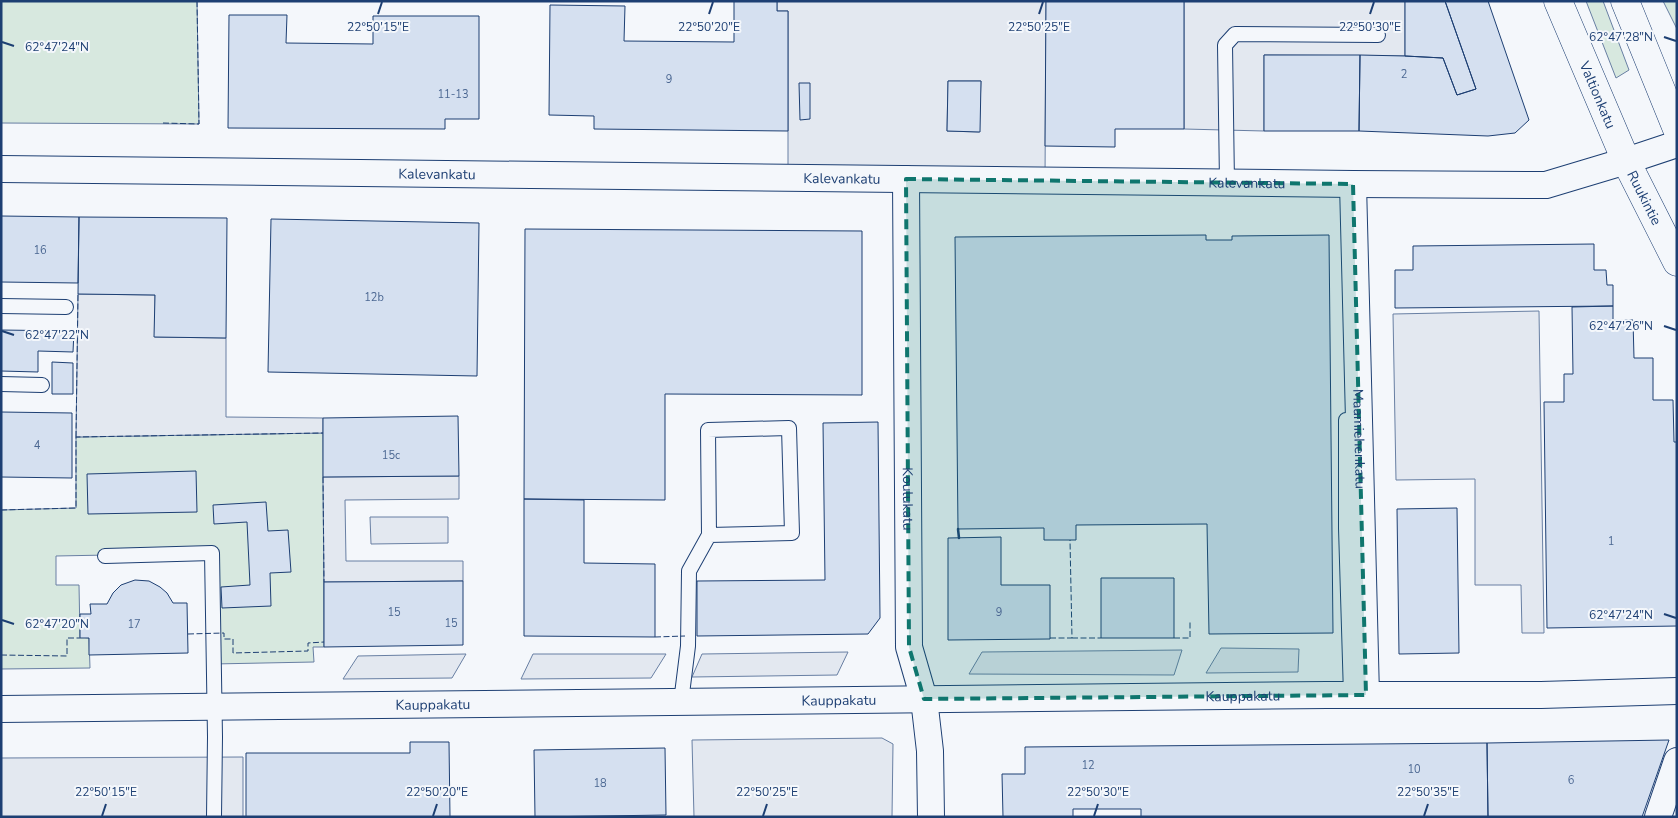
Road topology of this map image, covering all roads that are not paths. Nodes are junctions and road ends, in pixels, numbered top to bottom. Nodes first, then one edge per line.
1 (1558, 1) edge
2 (1625, 1) edge
3 (1378, 35) dead end
4 (1677, 129) edge
5 (1677, 144) edge
6 (1626, 161) junction
7 (1, 168) edge
8 (906, 179) junction
9 (1226, 183) junction
10 (1353, 184) junction
11 (1354, 235) junction
12 (1677, 262) edge
13 (1, 306) edge
14 (66, 307) dead end
15 (1346, 376) dead end
16 (1, 384) edge
17 (42, 385) dead end
18 (1346, 420) dead end
19 (709, 535) junction
20 (106, 556) dead end
21 (1677, 692) edge
22 (1359, 695) junction
23 (924, 699) junction
24 (682, 702) junction
25 (214, 707) junction
26 (1, 709) edge
27 (1677, 761) edge
28 (214, 817) edge
29 (931, 817) edge
30 (1658, 817) edge

1 - 6 main road, Valtionkatu
2 - 4 main road
3 - 9 lane
5 - 6 street, Kalevankatu
6 - 10 street, Kalevankatu
6 - 12 main road, Ruukintie
7 - 8 street, Kalevankatu
8 - 9 street, Kalevankatu
8 - 23 street, Koulukatu
9 - 10 street, Kalevankatu
10 - 11 street, Maamiehenkatu
11 - 15 lane
11 - 22 street, Maamiehenkatu
13 - 14 lane
16 - 17 lane
18 - 22 lane
19 - 19 lane
19 - 24 lane
20 - 25 lane
21 - 22 street, Kauppakatu
22 - 23 street, Kauppakatu
23 - 24 street, Kauppakatu
23 - 29 street, Koulukatu
24 - 25 street, Kauppakatu
25 - 26 street, Kauppakatu
25 - 28 lane
27 - 30 street

